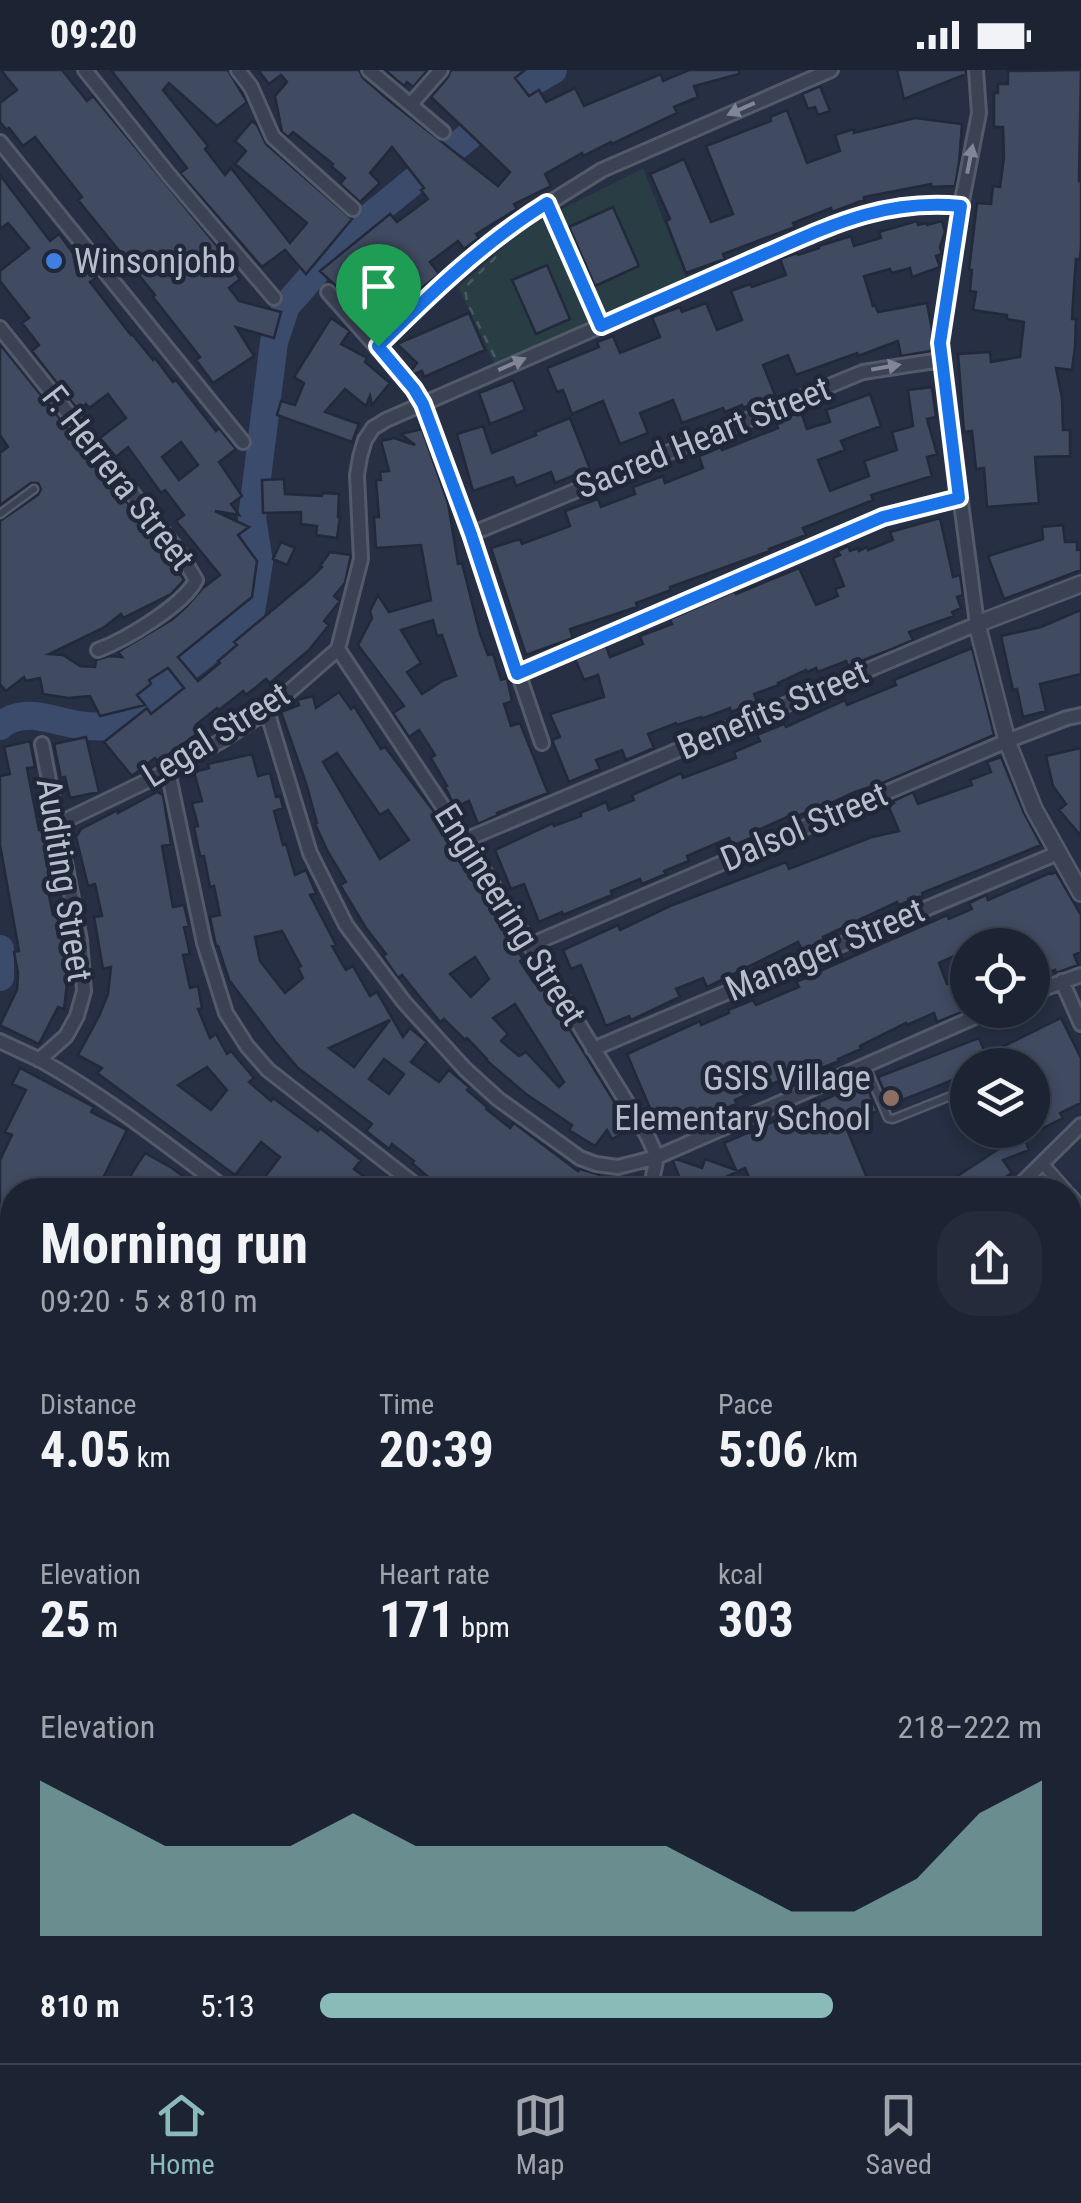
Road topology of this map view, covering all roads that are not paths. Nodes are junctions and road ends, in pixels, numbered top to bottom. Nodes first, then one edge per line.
1 (85, 70) edge
2 (238, 70) edge
3 (369, 70) edge
4 (441, 70) edge
5 (831, 70) edge
6 (976, 70) edge
7 (411, 104) junction
8 (443, 132) dead end
9 (0, 142) edge
10 (547, 203) junction
11 (961, 206) junction
12 (353, 209) dead end
13 (328, 292) dead end
14 (274, 298) dead end
15 (601, 326) junction
16 (0, 328) edge
17 (378, 346) junction
18 (941, 360) junction
19 (423, 404) junction
20 (243, 442) dead end
21 (34, 489) dead end
22 (959, 498) junction
23 (0, 514) edge
24 (471, 534) junction
25 (1081, 584) edge
26 (978, 624) junction
27 (338, 649) junction
28 (98, 650) dead end
29 (517, 674) junction
30 (267, 711) junction
31 (1081, 714) edge
32 (1008, 741) junction
33 (542, 743) dead end
34 (42, 744) dead end
35 (168, 771) junction
36 (58, 824) junction
37 (466, 840) junction
38 (1058, 852) junction
39 (1081, 892) edge
40 (530, 945) junction
41 (1081, 974) edge
42 (1062, 981) junction
43 (1050, 986) edge
44 (1081, 1024) edge
45 (950, 1028) edge
46 (0, 1041) edge
47 (593, 1049) junction
48 (39, 1060) junction
49 (865, 1065) junction
50 (950, 1096) edge
51 (1081, 1125) edge
52 (657, 1157) junction
53 (1042, 1163) junction
54 (211, 1178) edge
55 (407, 1178) edge
56 (653, 1178) edge
57 (1027, 1178) edge
58 (1055, 1178) edge

1 - 14 street
2 - 12 street
3 - 7 street
4 - 7 street
5 -> 10 street
11 -> 6 street
7 - 8 street
9 - 20 street
10 - 15 lane
10 - 17 street
11 - 15 street
11 - 18 street
13 - 17 street
19 -> 15 street
16 - 28 street, F. Herrera Street
17 - 19 street
18 - 22 street
24 -> 18 street, Sacred Heart Street
19 - 24 street
19 - 27 street
21 - 23 lane
22 - 26 street
22 - 29 street
24 - 29 street
25 - 26 street, Benefits Street
26 - 32 street
26 - 37 street, Benefits Street
27 - 30 street, Legal Street
27 - 37 street, Engineering Street
29 - 33 street
30 - 35 street, Legal Street
30 - 52 street
31 - 32 street, Dalsol Street
32 - 38 street
32 - 40 street, Dalsol Street
34 - 36 street, Auditing Street
35 - 36 street, Legal Street
35 - 55 street
36 - 48 street, Auditing Street
37 - 40 street, Engineering Street
38 - 39 street
38 - 47 street, Manager Street
40 - 47 street, Engineering Street
41 - 42 street
42 - 43 street
42 - 44 street
45 - 49 street
46 - 48 street
47 - 52 street, Engineering Street
48 - 54 street
49 - 50 lane
49 - 52 street
51 - 53 street
52 - 56 street
53 - 57 street
53 - 58 street

